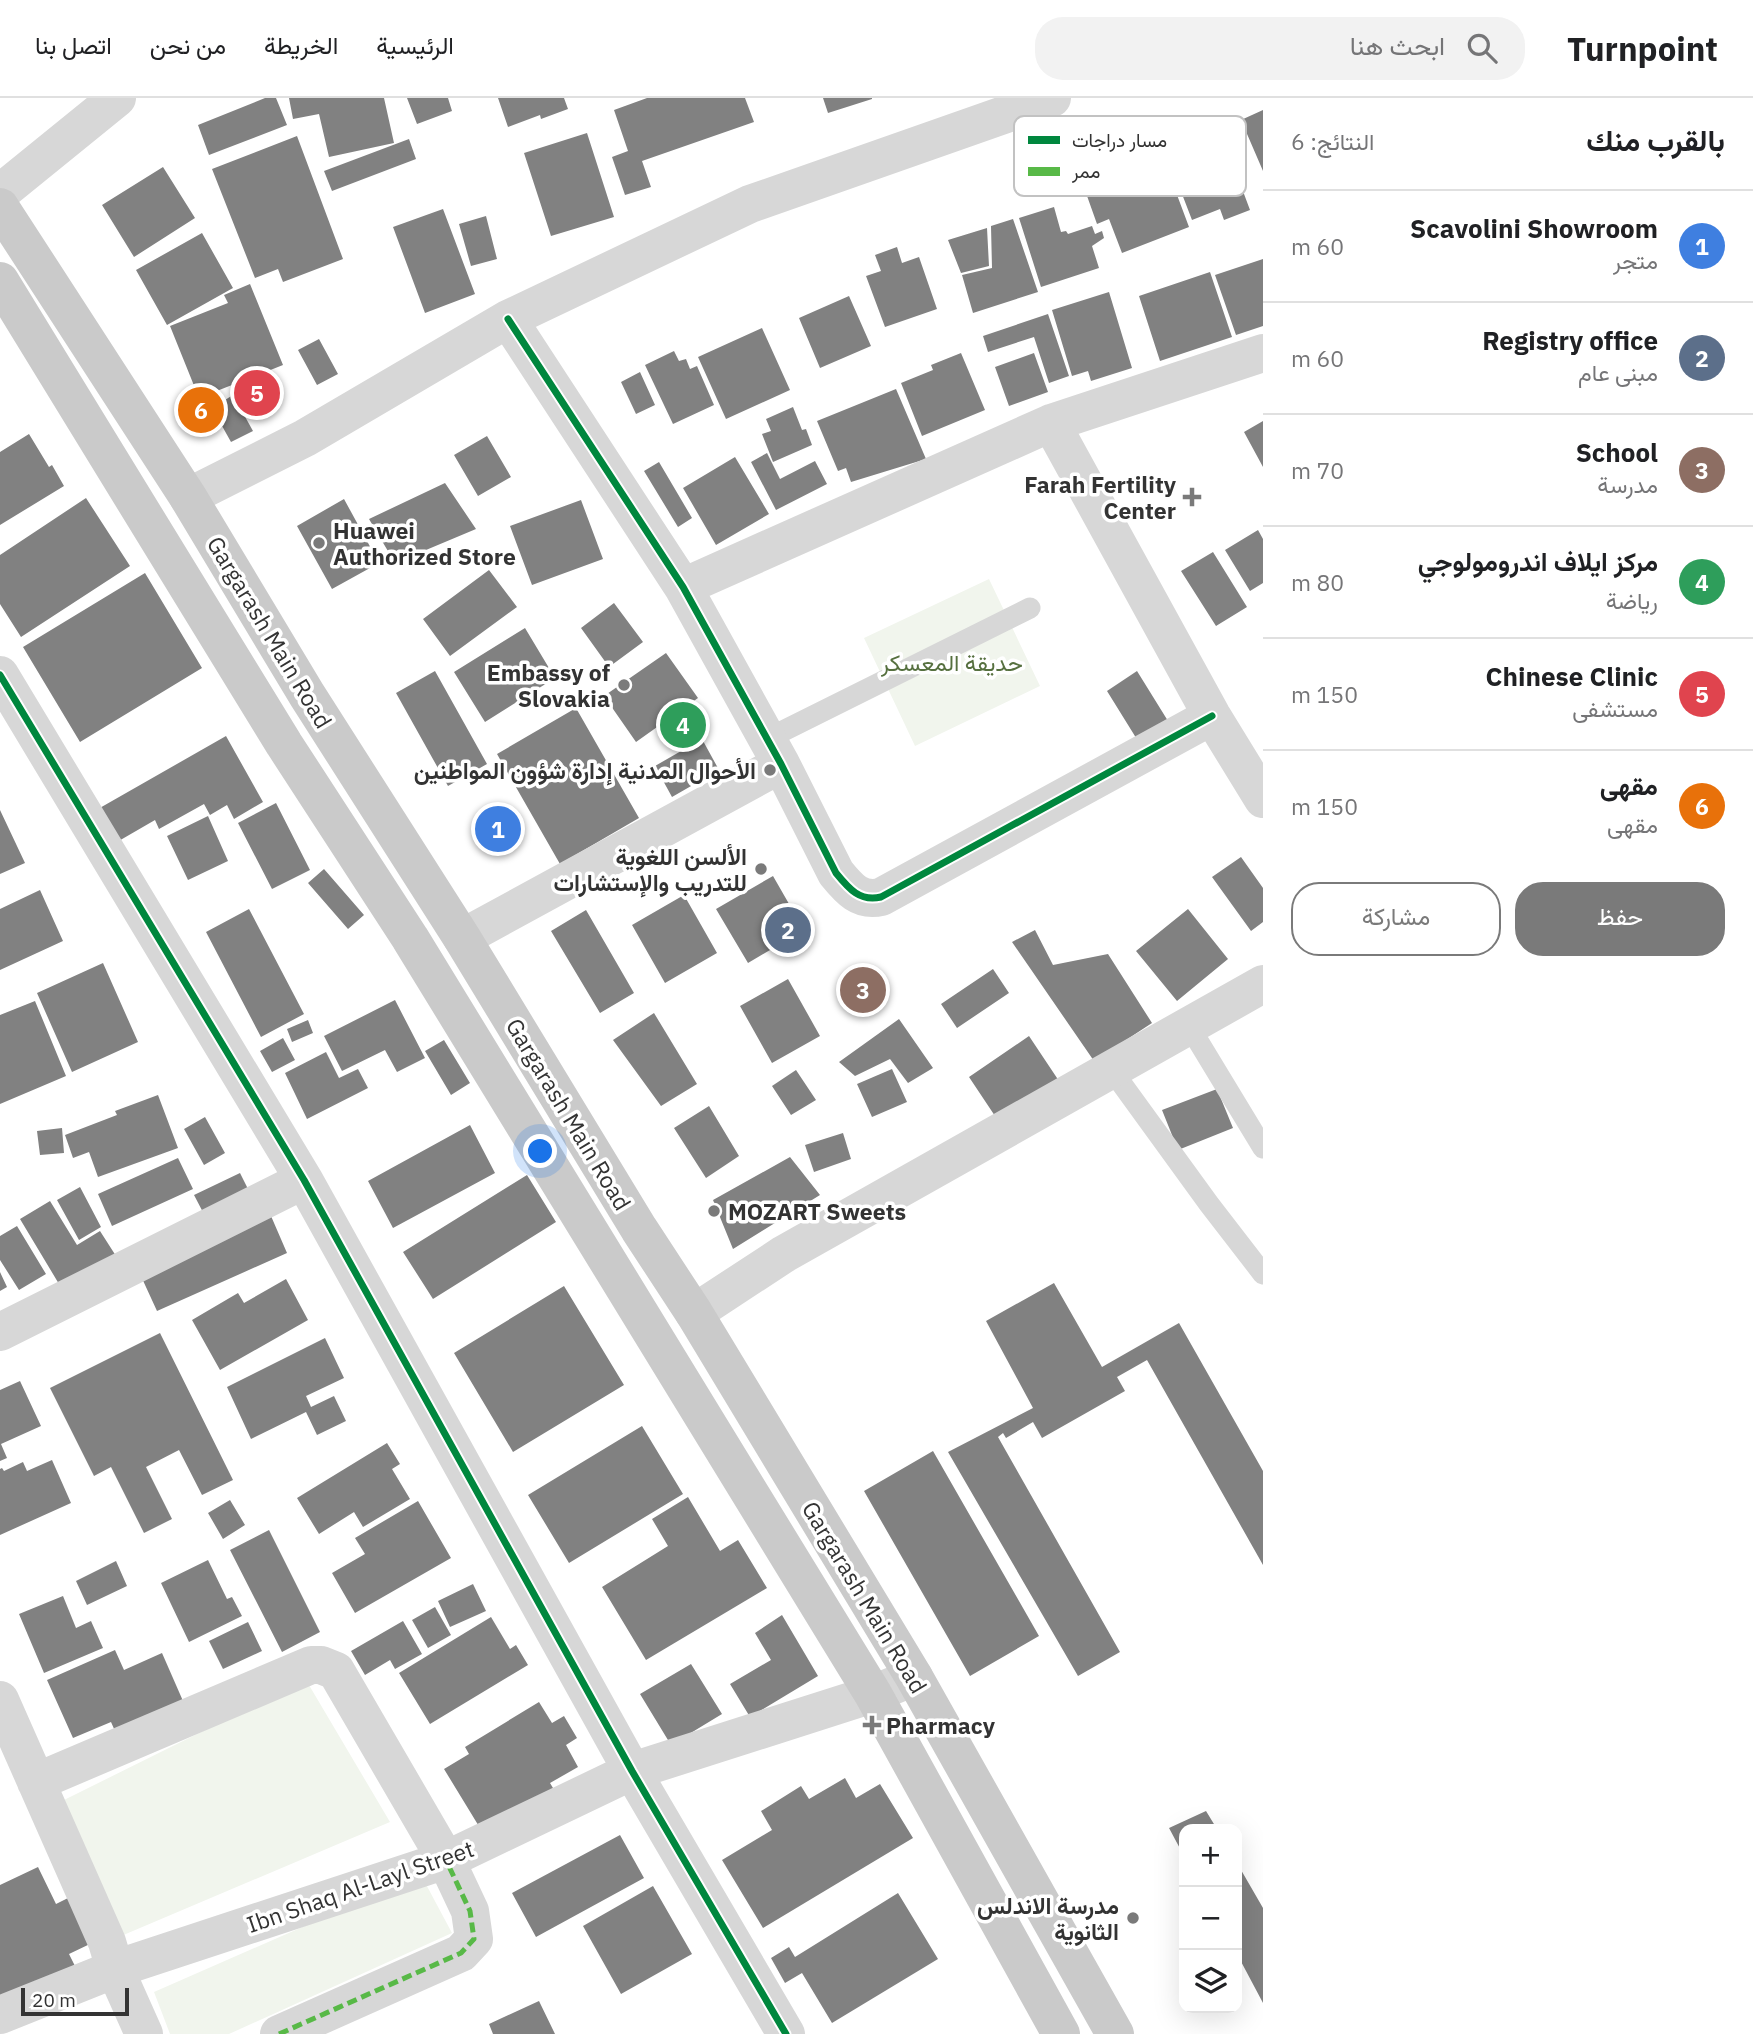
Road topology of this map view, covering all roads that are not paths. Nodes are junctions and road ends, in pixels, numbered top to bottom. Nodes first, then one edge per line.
1 (117, 98) edge
2 (1042, 100) edge
3 (0, 193) edge
4 (0, 207) edge
5 (0, 281) edge
6 (508, 319) junction
7 (1263, 353) edge
8 (1051, 424) junction
9 (188, 497) junction
10 (683, 587) junction
11 (1030, 608) dead end
12 (0, 675) edge
13 (1212, 716) junction
14 (774, 751) junction
15 (1263, 799) edge
16 (462, 938) junction
17 (1263, 984) edge
18 (1189, 1026) junction
19 (1111, 1069) junction
20 (1263, 1148) edge
21 (304, 1180) junction
22 (1263, 1274) edge
23 (694, 1313) junction
24 (0, 1332) edge
25 (914, 1677) junction
26 (873, 1694) junction
27 (0, 1700) edge
28 (632, 1771) junction
29 (36, 1782) junction
30 (446, 1860) junction
31 (115, 1969) junction
32 (0, 2015) edge
33 (144, 2034) edge
34 (279, 2034) edge
35 (786, 2034) edge
36 (1061, 2034) edge
37 (1115, 2034) edge

1 - 3 street
2 - 6 street
4 - 9 main road, Gargarash Main Road
5 - 26 main road, Gargarash Main Road
6 - 9 street
6 - 10 street
7 - 8 street
8 - 10 street
8 - 13 street
9 - 16 main road, Gargarash Main Road
10 - 14 street
11 - 14 lane
12 - 21 street
13 - 14 street
13 - 15 street
14 - 16 street
16 - 23 main road, Gargarash Main Road
17 - 18 street
18 - 19 street
18 - 20 lane
19 - 22 lane
19 - 23 street
21 - 24 street
21 - 28 street
23 - 25 main road, Gargarash Main Road
25 - 26 street, Ibn Shaq Al-Layl Street
25 - 37 main road, Gargarash Main Road
26 - 28 street, Ibn Shaq Al-Layl Street
26 - 36 main road, Gargarash Main Road
27 - 29 street
28 - 30 street, Ibn Shaq Al-Layl Street
28 - 35 street
29 - 30 street
29 - 31 street
30 - 31 street, Ibn Shaq Al-Layl Street
30 - 34 street
31 - 32 street, Ibn Shaq Al-Layl Street
31 - 33 street

